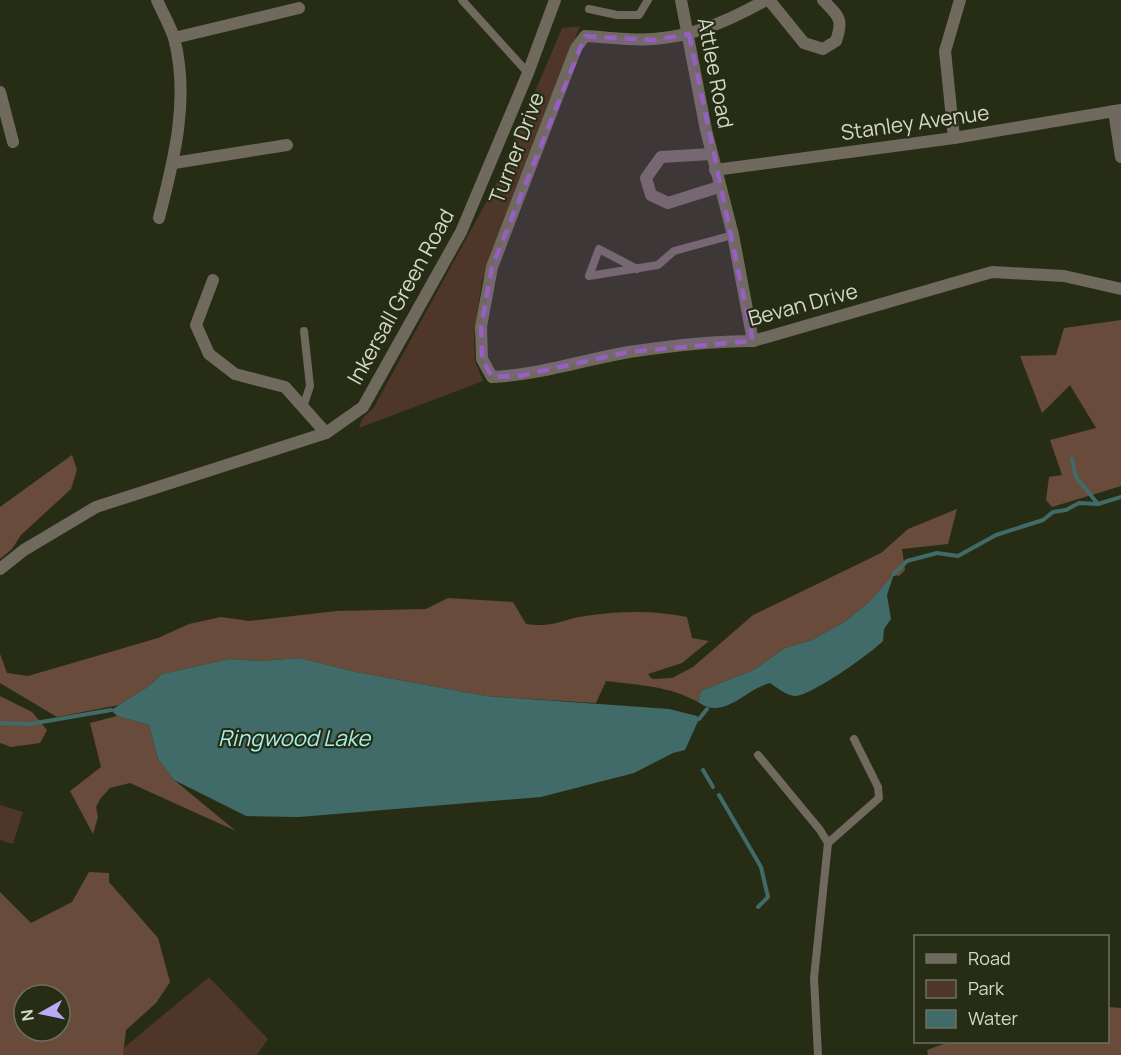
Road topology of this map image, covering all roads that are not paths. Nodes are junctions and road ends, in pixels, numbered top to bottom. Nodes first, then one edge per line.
1 (157, 0) edge
2 (462, 0) edge
3 (555, 0) edge
4 (648, 0) edge
5 (681, 0) edge
6 (768, 0) edge
7 (823, 0) edge
8 (960, 0) edge
9 (299, 8) dead end
10 (589, 9) dead end
11 (689, 34) junction
12 (174, 38) junction
13 (528, 73) junction
14 (0, 92) edge
15 (1118, 110) edge
16 (954, 138) junction
17 (13, 141) dead end
18 (287, 145) dead end
19 (711, 154) junction
20 (1121, 157) edge
21 (174, 162) junction
22 (715, 170) junction
23 (719, 187) junction
24 (159, 218) dead end
25 (733, 235) junction
26 (637, 268) junction
27 (213, 280) dead end
28 (1121, 289) edge
29 (304, 331) dead end
30 (753, 341) junction
31 (492, 377) joint
32 (303, 407) junction
33 (326, 433) junction
34 (0, 569) edge
35 (854, 739) dead end
36 (758, 755) dead end
37 (828, 843) junction
38 (818, 1055) edge

1 - 12 street
2 - 13 lane
3 - 13 street, Inkersall Green Road
4 - 10 lane
5 - 11 street, Attlee Road
6 - 7 street
6 - 11 street
8 - 16 street
9 - 12 street
11 - 19 street, Attlee Road
11 - 31 street, Turner Drive
12 - 21 street
13 - 33 street, Inkersall Green Road
14 - 17 street
15 - 16 street, Stanley Avenue
15 - 20 street
16 - 22 street, Stanley Avenue
18 - 21 street
19 - 22 street, Attlee Road
19 - 23 street, Attlee Road
21 - 24 street
22 - 23 street, Attlee Road
23 - 25 street, Attlee Road
25 - 26 lane
25 - 30 street, Attlee Road
26 - 26 lane
27 - 32 street
28 - 30 street, Bevan Drive
29 - 32 lane
30 - 31 street, Bevan Drive
32 - 33 street
33 - 34 street, Inkersall Green Road
35 - 37 lane
36 - 37 lane
37 - 38 lane

